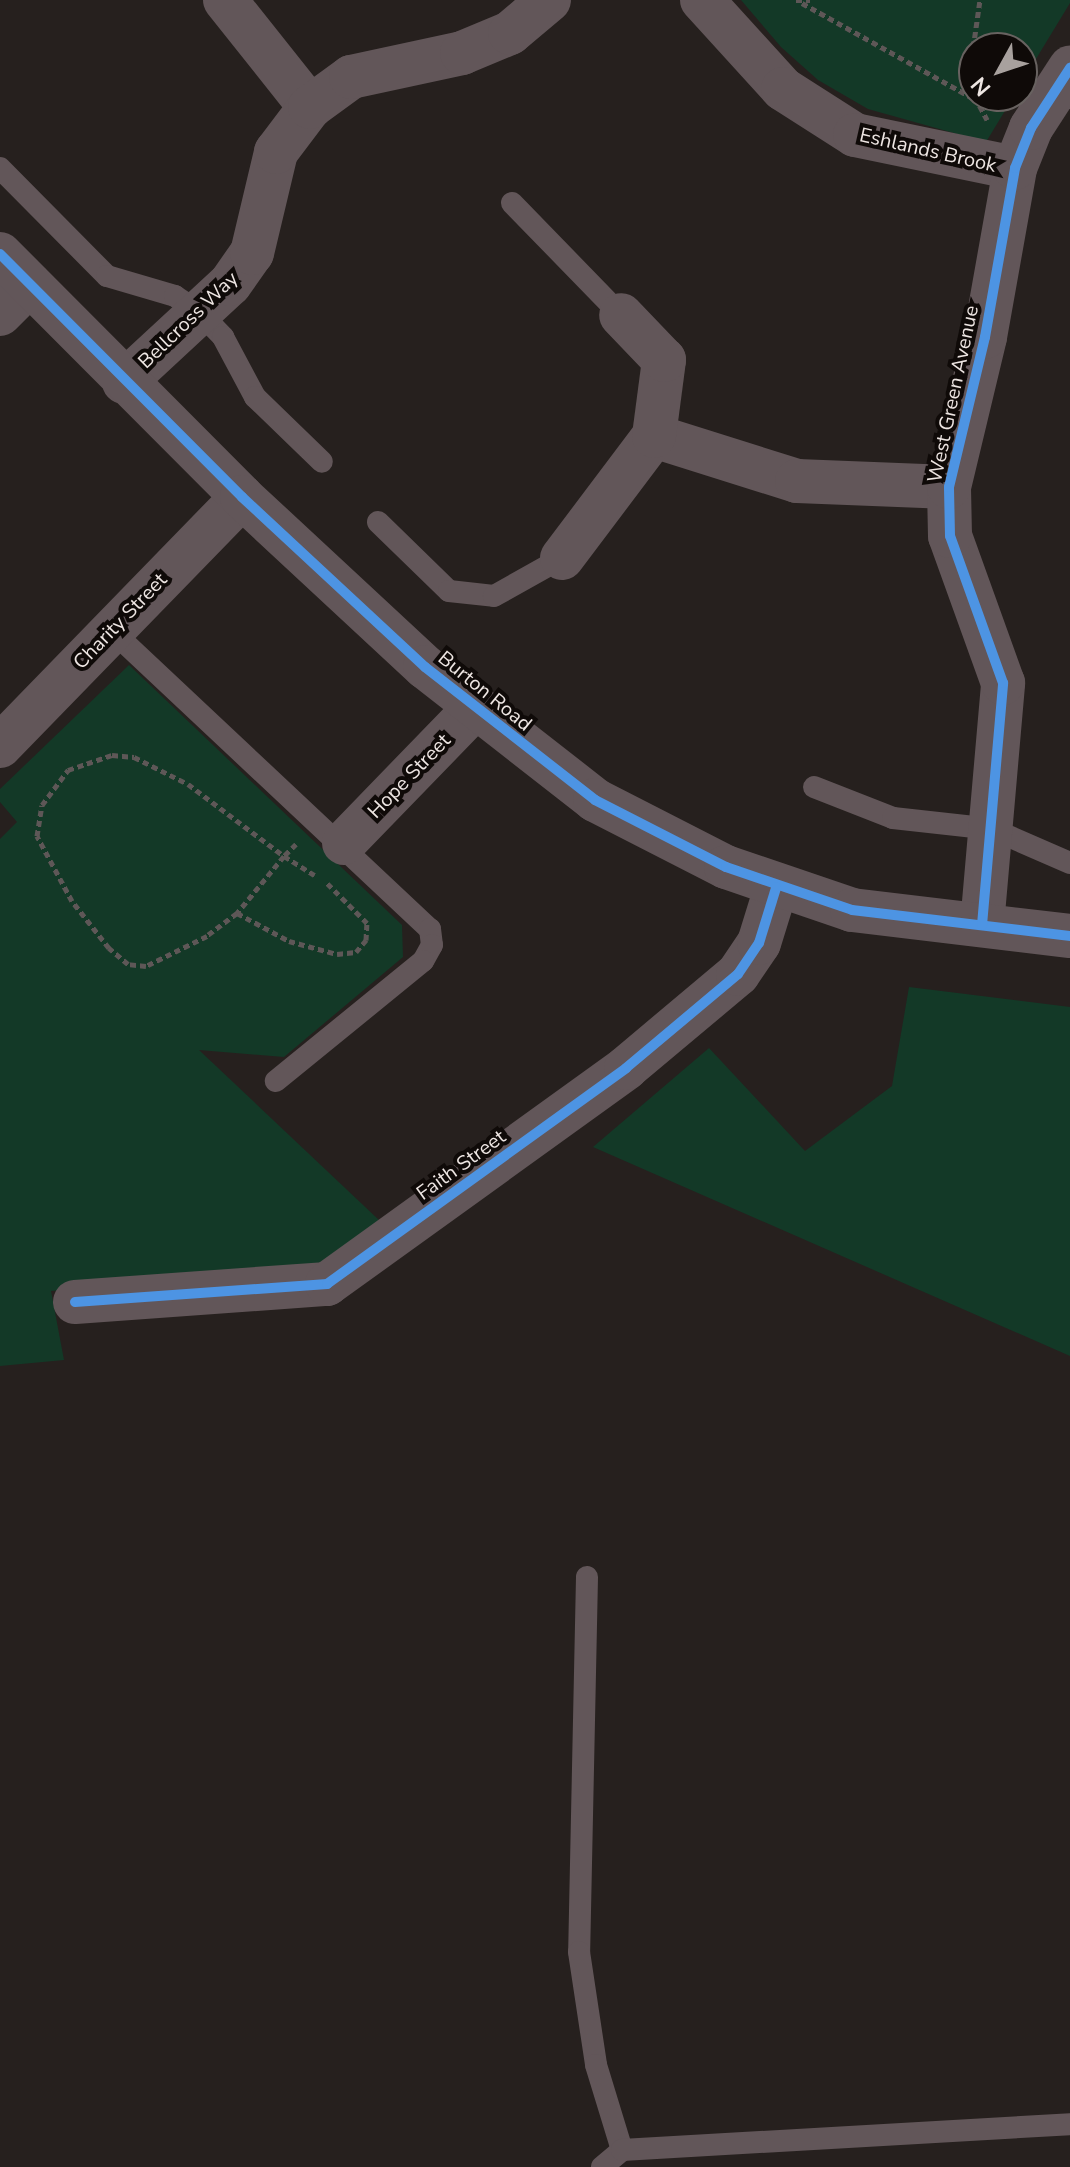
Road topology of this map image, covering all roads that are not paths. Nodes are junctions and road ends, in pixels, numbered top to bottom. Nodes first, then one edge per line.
1 (225, 0) edge
2 (549, 0) edge
3 (702, 0) edge
4 (1070, 68) edge
5 (310, 107) junction
6 (0, 168) edge
7 (1015, 168) junction
8 (512, 203) dead end
9 (10, 284) edge
10 (199, 312) junction
11 (621, 315) joint
12 (124, 382) junction
13 (654, 436) junction
14 (322, 462) dead end
15 (949, 487) junction
16 (242, 497) junction
17 (378, 522) dead end
18 (562, 558) joint
19 (110, 629) junction
20 (475, 708) junction
21 (0, 746) edge
22 (814, 787) dead end
23 (992, 829) junction
24 (330, 833) junction
25 (1070, 863) edge
26 (776, 888) junction
27 (982, 925) junction
28 (1070, 936) edge
29 (276, 1081) dead end
30 (75, 1302) dead end
31 (587, 1577) dead end
32 (1070, 2124) edge
33 (622, 2150) junction
34 (602, 2167) edge

1 - 5 street
2 - 5 street, Bellcross Way
3 - 7 street, Eshlands Brook
4 - 7 street, West Green Avenue
5 - 10 street, Bellcross Way
6 - 10 lane
7 - 15 street, West Green Avenue
8 - 11 lane
9 - 12 street, Burton Road
10 - 12 street, Bellcross Way
10 - 14 lane
11 - 13 street
12 - 16 street, Burton Road
13 - 15 street
13 - 18 street
15 - 23 street, West Green Avenue
16 - 19 street, Charity Street
16 - 20 street, Burton Road
17 - 18 lane
19 - 21 street, Charity Street
19 - 24 lane
20 - 24 street, Hope Street
20 - 26 street, Burton Road
22 - 23 lane
23 - 25 lane
23 - 27 street, West Green Avenue
24 - 29 lane
26 - 27 street, Burton Road
26 - 30 street, Faith Street
27 - 28 street, Burton Road
31 - 33 lane
32 - 33 lane
33 - 34 lane

